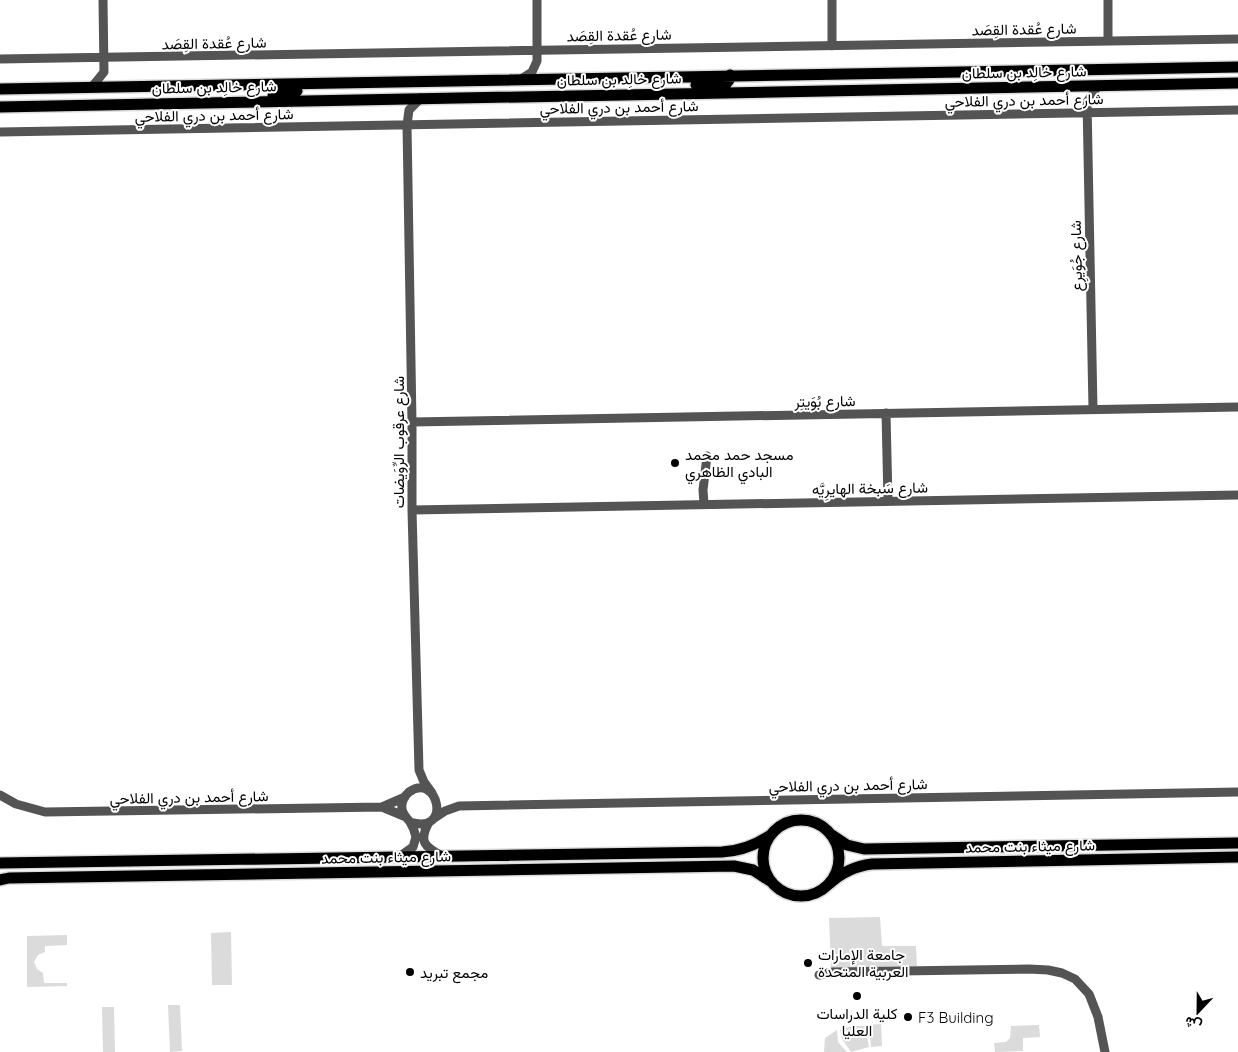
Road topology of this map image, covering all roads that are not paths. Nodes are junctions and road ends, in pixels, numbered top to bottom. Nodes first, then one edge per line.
1 (103, 0) edge
2 (536, 0) edge
3 (832, 0) edge
4 (1108, 0) edge
5 (1238, 39) edge
6 (1108, 41) junction
7 (832, 46) junction
8 (537, 51) junction
9 (0, 59) edge
10 (105, 59) junction
11 (537, 61) junction
12 (1238, 67) edge
13 (104, 72) junction
14 (730, 75) junction
15 (551, 79) junction
16 (521, 80) junction
17 (370, 82) junction
18 (1238, 83) edge
19 (1074, 86) junction
20 (1098, 86) junction
21 (90, 88) junction
22 (121, 88) junction
23 (0, 90) edge
24 (635, 94) junction
25 (393, 98) junction
26 (421, 98) junction
27 (274, 100) junction
28 (1087, 102) junction
29 (0, 107) edge
30 (1238, 110) edge
31 (1087, 113) junction
32 (407, 114) junction
33 (407, 125) junction
34 (0, 132) edge
35 (1238, 407) edge
36 (1093, 409) junction
37 (886, 413) junction
38 (412, 422) junction
39 (707, 456) dead end
40 (1238, 495) edge
41 (888, 501) junction
42 (704, 504) junction
43 (412, 510) junction
44 (419, 770) junction
45 (1238, 792) edge
46 (407, 794) junction
47 (0, 795) edge
48 (434, 795) junction
49 (459, 806) junction
50 (382, 808) junction
51 (408, 820) junction
52 (431, 820) junction
53 (832, 835) junction
54 (769, 836) junction
55 (1238, 843) edge
56 (0, 855) edge
57 (442, 856) junction
58 (399, 857) junction
59 (1238, 857) edge
60 (0, 863) edge
61 (50, 863) junction
62 (89, 877) junction
63 (0, 880) edge
64 (770, 881) junction
65 (829, 884) junction
66 (0, 888) edge
67 (819, 975) dead end
68 (1105, 1052) edge

1 - 10 street
2 - 8 street
3 - 7 street
4 - 6 street
5 - 6 street, شارع عُقدة القِصَد
6 - 7 street, شارع عُقدة القِصَد
7 - 8 street, شارع عُقدة القِصَد
8 - 10 street, شارع عُقدة القِصَد
8 - 11 street
9 - 10 street, شارع عُقدة القِصَد
10 - 13 street
11 - 15 street
11 - 16 street
12 - 14 main road, شارع خالِد بن سلطان
13 - 21 street
13 - 22 street
14 - 15 main road, شارع خالِد بن سلطان
14 - 24 main road
15 - 16 main road, شارع خالِد بن سلطان
16 - 17 main road, شارع خالِد بن سلطان
17 - 22 main road, شارع خالِد بن سلطان
17 - 27 main road
18 - 20 main road, شارع خالِد بن سلطان
19 - 20 main road, شارع خالِد بن سلطان
19 - 24 main road, شارع خالِد بن سلطان
19 - 28 street
20 - 28 street
21 - 22 main road, شارع خالِد بن سلطان
21 - 23 main road, شارع خالِد بن سلطان
24 - 26 main road, شارع خالِد بن سلطان
25 - 26 main road, شارع خالِد بن سلطان
25 - 27 main road, شارع خالِد بن سلطان
25 - 32 street
26 - 32 street
27 - 29 main road, شارع خالِد بن سلطان
28 - 31 street, شارع جُوَيرِع
30 - 31 street, شارع أحمد بن دري الفلاحي
31 - 33 street, شارع أحمد بن دري الفلاحي
31 - 36 street, شارع جُوَيرِع
32 - 33 street, شارع عرقوب الرِّوَيضات
33 - 34 street, شارع أحمد بن دري الفلاحي
33 - 38 street, شارع عرقوب الرِّوَيضات
35 - 36 street, شارع بُوَيتِر
36 - 37 street, شارع بُوَيتِر
37 - 38 street, شارع بُوَيتِر
37 - 41 street
38 - 43 street, شارع عرقوب الرِّوَيضات
39 - 42 street
40 - 41 street, شارع سَبخة الهايرِيَّه
41 - 42 street, شارع سَبخة الهايرِيَّه
42 - 43 street, شارع سَبخة الهايرِيَّه
43 - 44 street, شارع عرقوب الرِّوَيضات
44 - 46 street, شارع عرقوب الرِّوَيضات
44 - 48 street, شارع عرقوب الرِّوَيضات
45 - 49 street, شارع أحمد بن دري الفلاحي
46 - 48 street
46 - 50 street, شارع أحمد بن دري الفلاحي
46 - 51 street
47 - 50 street, شارع أحمد بن دري الفلاحي
48 - 49 street, شارع أحمد بن دري الفلاحي
48 - 52 street
49 - 52 street, شارع أحمد بن دري الفلاحي
50 - 51 street, شارع أحمد بن دري الفلاحي
51 - 52 street
51 - 58 street
52 - 57 street
53 - 54 main road
53 - 55 main road, شارع ميثاء بنت محمد
53 - 65 main road
54 - 57 main road, شارع ميثاء بنت محمد
54 - 64 main road
56 - 61 main road
57 - 58 main road, شارع ميثاء بنت محمد
58 - 61 main road, شارع ميثاء بنت محمد
59 - 65 main road, شارع ميثاء بنت محمد
60 - 61 main road, شارع ميثاء بنت محمد
62 - 63 main road, شارع ميثاء بنت محمد
62 - 64 main road, شارع ميثاء بنت محمد
62 - 66 main road
64 - 65 main road
67 - 68 street

